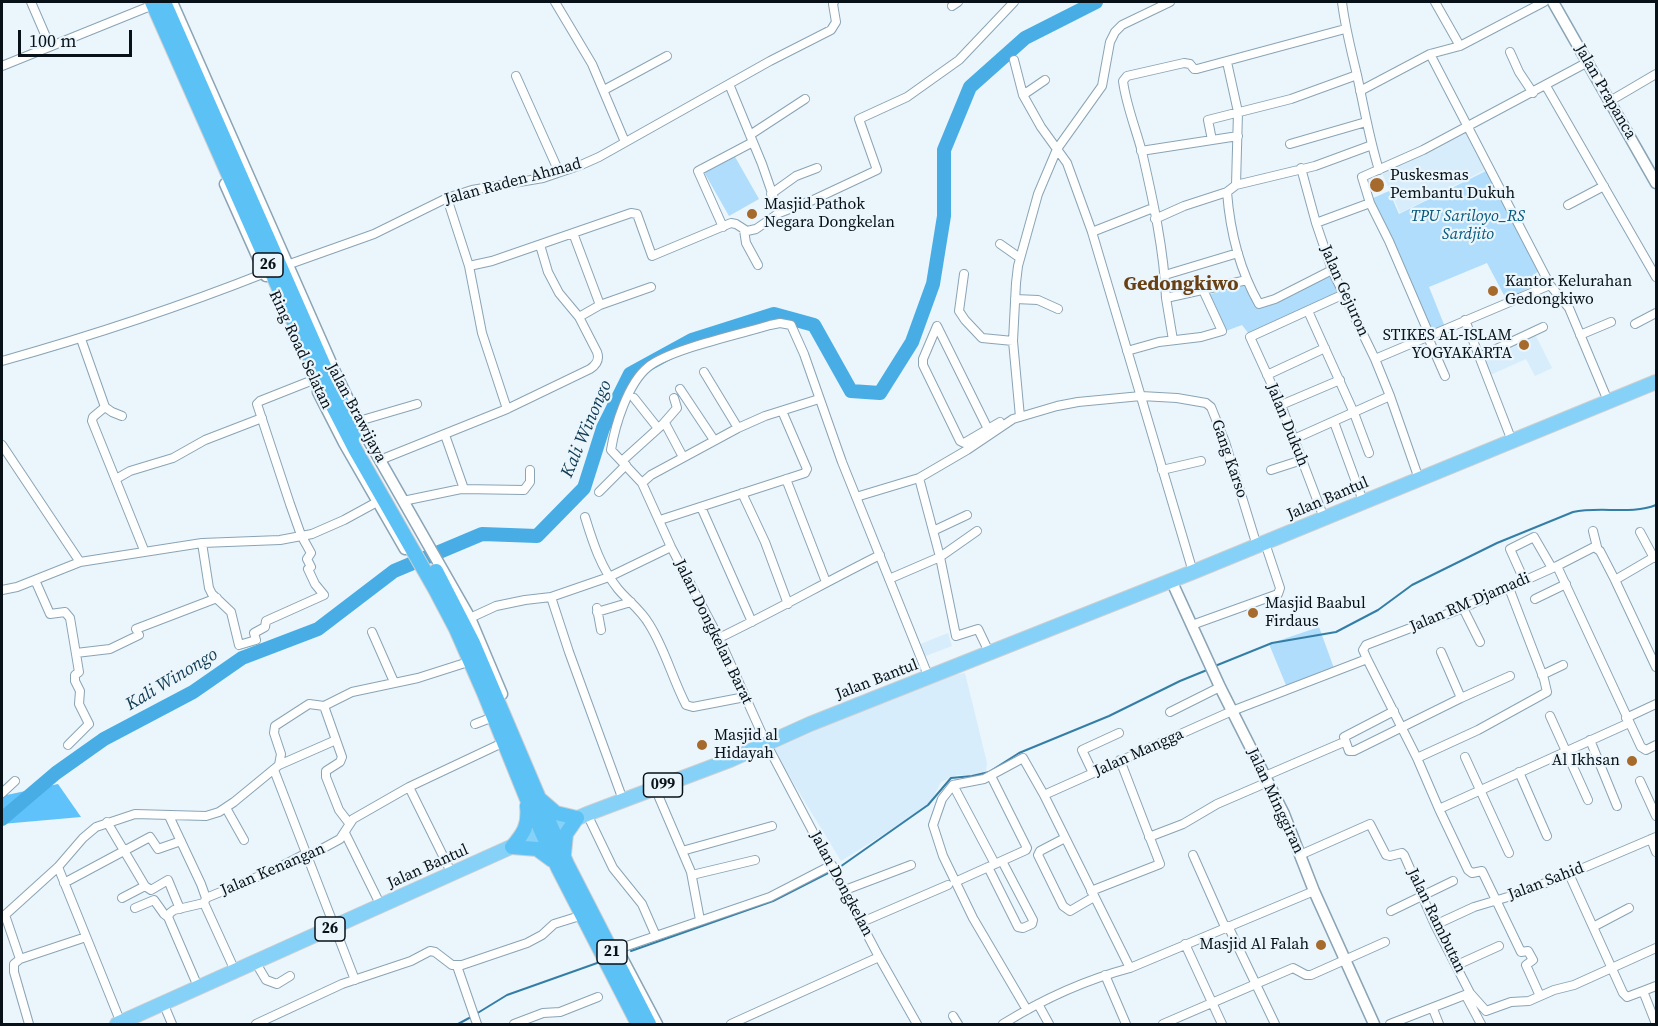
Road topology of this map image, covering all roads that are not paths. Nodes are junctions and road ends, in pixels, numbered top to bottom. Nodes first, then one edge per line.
1 (31, 2) edge
2 (164, 2) edge
3 (172, 2) edge
4 (555, 2) edge
5 (834, 2) edge
6 (1011, 2) edge
7 (1170, 2) edge
8 (1342, 2) edge
9 (1435, 2) edge
10 (1552, 2) edge
11 (149, 3) edge
12 (1345, 29) junction
13 (50, 46) junction
14 (1460, 46) junction
15 (1510, 52) dead end
16 (1430, 54) junction
17 (667, 56) dead end
18 (1014, 60) dead end
19 (1227, 62) junction
20 (1588, 62) junction
21 (2, 66) edge
22 (1656, 74) edge
23 (1357, 75) junction
24 (516, 76) dead end
25 (1045, 80) dead end
26 (729, 84) junction
27 (1546, 86) junction
28 (604, 90) junction
29 (1360, 91) junction
30 (1533, 93) junction
31 (1023, 95) junction
32 (805, 99) dead end
33 (1610, 101) junction
34 (1238, 112) junction
35 (1366, 122) junction
36 (1467, 127) junction
37 (1238, 136) junction
38 (751, 138) junction
39 (1212, 140) junction
40 (626, 142) junction
41 (1290, 144) dead end
42 (1372, 145) junction
43 (1059, 151) junction
44 (1142, 151) junction
45 (817, 168) dead end
46 (1301, 168) junction
47 (1380, 170) junction
48 (559, 172) junction
49 (1656, 183) edge
50 (1236, 185) junction
51 (1604, 186) junction
52 (1227, 192) junction
53 (771, 194) junction
54 (449, 203) junction
55 (1370, 203) junction
56 (1568, 205) dead end
57 (1153, 208) junction
58 (779, 213) junction
59 (1155, 219) junction
60 (1316, 223) junction
61 (723, 227) junction
62 (744, 230) junction
63 (1092, 232) junction
64 (573, 233) junction
65 (1000, 244) dead end
66 (540, 245) junction
67 (258, 249) junction
68 (1238, 253) junction
69 (1020, 258) junction
70 (287, 265) junction
71 (758, 265) dead end
72 (469, 266) junction
73 (1332, 270) junction
74 (265, 273) junction
75 (964, 274) dead end
76 (1165, 274) junction
77 (1656, 277) edge
78 (1247, 280) junction
79 (1550, 285) junction
80 (651, 286) dead end
81 (1203, 290) junction
82 (1344, 294) junction
83 (1166, 298) junction
84 (1015, 299) junction
85 (600, 305) junction
86 (1058, 309) dead end
87 (1308, 311) junction
88 (1656, 313) edge
89 (579, 317) junction
90 (1465, 320) junction
91 (1611, 322) dead end
92 (1635, 324) dead end
93 (1543, 327) dead end
94 (1580, 334) junction
95 (1428, 335) junction
96 (81, 339) junction
97 (1173, 340) junction
98 (1013, 341) junction
99 (1325, 348) junction
100 (1127, 351) junction
101 (1479, 357) junction
102 (1375, 359) junction
103 (2, 361) edge
104 (704, 372) dead end
105 (1267, 375) junction
106 (1445, 376) dead end
107 (313, 380) junction
108 (1340, 380) junction
109 (1656, 382) edge
110 (680, 389) dead end
111 (1141, 396) junction
112 (1390, 396) junction
113 (634, 398) dead end
114 (674, 398) dead end
115 (819, 399) junction
116 (1608, 401) junction
117 (417, 404) dead end
118 (1281, 405) junction
119 (105, 407) junction
120 (507, 409) junction
121 (782, 411) junction
122 (1354, 413) junction
123 (122, 416) dead end
124 (1020, 417) junction
125 (262, 418) junction
126 (358, 421) junction
127 (1008, 422) junction
128 (1334, 422) junction
129 (660, 425) junction
130 (738, 428) junction
131 (988, 429) junction
132 (445, 435) junction
133 (714, 440) junction
134 (1294, 440) junction
135 (1512, 441) junction
136 (2, 445) edge
137 (1369, 453) dead end
138 (683, 457) junction
139 (380, 460) junction
140 (1201, 460) dead end
141 (1302, 460) junction
142 (624, 463) junction
143 (530, 470) dead end
144 (1162, 470) junction
145 (1271, 470) dead end
146 (786, 478) junction
147 (919, 478) junction
148 (116, 479) junction
149 (1419, 479) junction
150 (642, 483) junction
151 (464, 489) junction
152 (599, 492) dead end
153 (742, 493) junction
154 (856, 497) junction
155 (403, 501) junction
156 (1363, 501) junction
157 (377, 502) junction
158 (701, 507) junction
159 (967, 515) dead end
160 (585, 517) dead end
161 (1324, 518) junction
162 (660, 520) junction
163 (402, 522) junction
164 (933, 531) junction
165 (977, 531) dead end
166 (1593, 531) dead end
167 (1640, 532) dead end
168 (301, 535) junction
169 (202, 543) junction
170 (1261, 544) junction
171 (671, 547) junction
172 (1597, 548) junction
173 (144, 550) junction
174 (880, 555) junction
175 (940, 557) junction
176 (1655, 557) edge
177 (80, 562) junction
178 (1555, 567) junction
179 (1193, 572) junction
180 (609, 577) junction
181 (889, 579) junction
182 (35, 580) junction
183 (1171, 580) junction
184 (1524, 580) junction
185 (1615, 580) junction
186 (826, 582) junction
187 (438, 584) junction
188 (1566, 584) junction
189 (1509, 588) junction
190 (2, 590) edge
191 (551, 597) junction
192 (217, 598) junction
193 (1534, 599) dead end
194 (631, 603) junction
195 (788, 604) junction
196 (1464, 608) junction
197 (470, 618) junction
198 (752, 622) junction
199 (1192, 626) junction
200 (454, 630) junction
201 (601, 630) dead end
202 (372, 632) dead end
203 (719, 638) junction
204 (1480, 642) dead end
205 (989, 652) junction
206 (1441, 652) dead end
207 (76, 653) junction
208 (1367, 658) junction
209 (465, 663) junction
210 (1563, 665) dead end
211 (1656, 667) edge
212 (1542, 675) junction
213 (1510, 676) dead end
214 (929, 678) junction
215 (394, 682) junction
216 (1220, 687) junction
217 (745, 697) junction
218 (1461, 698) junction
219 (1656, 704) edge
220 (324, 706) junction
221 (1232, 711) junction
222 (1394, 711) junction
223 (1170, 712) dead end
224 (1550, 716) dead end
225 (488, 719) junction
226 (1627, 721) junction
227 (475, 724) dead end
228 (1402, 728) junction
229 (1119, 733) dead end
230 (336, 740) junction
231 (1590, 740) junction
232 (1344, 742) junction
233 (766, 743) junction
234 (68, 745) dead end
235 (498, 745) junction
236 (1656, 745) edge
237 (1565, 751) junction
238 (1464, 757) dead end
239 (1417, 758) junction
240 (1120, 760) junction
241 (276, 768) junction
242 (521, 771) junction
243 (1519, 772) junction
244 (1093, 773) junction
245 (991, 776) junction
246 (1267, 779) junction
247 (15, 781) dead end
248 (1640, 781) dead end
249 (953, 785) junction
250 (409, 787) junction
251 (655, 788) junction
252 (1481, 790) junction
253 (2, 793) edge
254 (1044, 795) junction
255 (532, 797) junction
256 (623, 800) junction
257 (1588, 800) dead end
258 (1617, 806) dead end
259 (225, 808) junction
260 (1439, 809) junction
261 (170, 816) junction
262 (582, 816) junction
263 (1656, 816) edge
264 (107, 822) junction
265 (349, 823) junction
266 (772, 826) dead end
267 (551, 829) junction
268 (345, 833) junction
269 (1547, 836) dead end
270 (1149, 837) junction
271 (1065, 838) junction
272 (1654, 838) edge
273 (244, 840) dead end
274 (181, 841) junction
275 (512, 847) junction
276 (124, 851) junction
277 (682, 851) junction
278 (1656, 852) edge
279 (1509, 853) dead end
280 (1193, 855) dead end
281 (1300, 855) junction
282 (307, 857) junction
283 (755, 860) dead end
284 (560, 861) junction
285 (995, 864) junction
286 (911, 865) dead end
287 (832, 866) junction
288 (58, 867) junction
289 (452, 874) junction
290 (1569, 874) junction
291 (692, 875) junction
292 (575, 879) junction
293 (1453, 881) dead end
294 (64, 883) junction
295 (952, 883) junction
296 (146, 886) junction
297 (845, 890) junction
298 (1314, 891) junction
299 (1093, 894) junction
300 (1424, 895) junction
301 (122, 898) dead end
302 (205, 900) junction
303 (1495, 901) junction
304 (381, 906) junction
305 (135, 908) dead end
306 (180, 909) junction
307 (1629, 909) dead end
308 (1391, 911) dead end
309 (583, 915) junction
310 (3, 916) edge
311 (168, 917) junction
312 (700, 920) junction
313 (862, 922) junction
314 (1435, 925) junction
315 (1227, 926) junction
316 (334, 927) junction
317 (1593, 927) junction
318 (656, 936) junction
319 (86, 937) junction
320 (1385, 942) dead end
321 (1185, 944) junction
322 (1499, 946) dead end
323 (1656, 948) edge
324 (618, 949) junction
325 (879, 957) junction
326 (20, 958) junction
327 (1344, 960) junction
328 (256, 963) junction
329 (1457, 965) junction
330 (457, 966) junction
331 (1611, 967) junction
332 (1130, 968) junction
333 (236, 973) junction
334 (1105, 975) junction
335 (290, 976) dead end
336 (355, 980) junction
337 (1256, 983) junction
338 (1656, 986) edge
339 (199, 989) junction
340 (1643, 991) junction
341 (1468, 994) junction
342 (1540, 996) junction
343 (598, 997) dead end
344 (1212, 1003) junction
345 (1038, 1004) junction
346 (164, 1005) junction
347 (1433, 1009) junction
348 (1028, 1010) junction
349 (474, 1021) edge
350 (1179, 1021) edge
351 (636, 1022) edge
352 (29, 1024) edge
353 (119, 1024) edge
354 (172, 1024) edge
355 (256, 1024) edge
356 (514, 1024) edge
357 (649, 1024) edge
358 (657, 1024) edge
359 (731, 1024) edge
360 (917, 1024) edge
361 (1006, 1024) edge
362 (1048, 1024) edge
363 (1126, 1024) edge
364 (1163, 1024) edge
365 (1222, 1024) edge
366 (1275, 1024) edge
367 (1374, 1024) edge
368 (1389, 1024) edge
369 (1439, 1024) edge
370 (1481, 1024) edge
371 (1656, 1024) edge

1 - 13 street
2 - 163 highway, Jalan Brawijaya / 26
3 - 70 street, Ring Road Selatan
4 - 28 street
5 - 26 street, Jalan Raden Ahmad
6 - 58 street
7 - 43 street
8 - 12 street
9 - 14 street
10 - 14 street
10 - 20 street, Jalan Prapanca
11 - 13 street
11 - 67 highway, Jalan Brawijaya / 26
12 - 19 street
12 - 23 street
13 - 21 street
14 - 16 street
15 - 30 street
16 - 29 street
16 - 36 street
17 - 28 street
18 - 31 street
19 - 34 street
19 - 44 street
20 - 27 street
20 - 33 street, Jalan Prapanca
22 - 33 street
23 - 29 street
23 - 34 street
24 - 48 street
25 - 31 street
26 - 38 street
26 - 40 street, Jalan Raden Ahmad
27 - 30 street
27 - 51 street
28 - 40 street
29 - 35 street
30 - 36 street
31 - 43 street
32 - 38 street
33 - 49 street, Jalan Prapanca
34 - 37 street
34 - 39 street
35 - 41 street
35 - 42 street
36 - 47 street
36 - 79 street
37 - 39 street
37 - 50 street
38 - 53 street
38 - 61 street
39 - 44 street
40 - 48 street, Jalan Raden Ahmad
42 - 46 street
42 - 47 street
43 - 63 street
43 - 69 street
44 - 57 street
45 - 53 street
46 - 50 street
46 - 60 street, Jalan Gejuron
47 - 55 street
48 - 54 street, Jalan Raden Ahmad
50 - 52 street
51 - 56 street
51 - 77 street
52 - 59 street
52 - 68 street
53 - 58 street
54 - 70 street, Jalan Raden Ahmad
54 - 72 street
55 - 60 street
55 - 95 street
57 - 59 street
57 - 63 street
58 - 62 street
59 - 76 street
60 - 73 street, Jalan Gejuron
61 - 62 street
61 - 64 street
62 - 71 street
63 - 100 street
64 - 66 street
64 - 85 street
65 - 69 street
66 - 72 street
66 - 89 street
67 - 74 street, Ring Road Selatan
67 - 163 highway, Jalan Brawijaya / 26
68 - 76 street
68 - 78 street
69 - 84 street
70 - 126 street, Ring Road Selatan
72 - 120 street
73 - 78 street
73 - 82 street, Jalan Gejuron
74 - 96 street
74 - 107 street, Ring Road Selatan
75 - 98 street
76 - 83 street
78 - 81 street
79 - 90 street
79 - 94 street
80 - 85 street
81 - 83 street
81 - 97 street
82 - 87 street
82 - 102 street, Jalan Gejuron
83 - 97 street
84 - 86 street
84 - 98 street
85 - 89 street
87 - 99 street
87 - 105 street, Jalan Dukuh
88 - 92 street
89 - 120 street
90 - 95 street
90 - 101 street
91 - 94 street
93 - 101 street
94 - 116 street
95 - 102 street
95 - 106 street
96 - 103 street
96 - 119 street
97 - 100 street
98 - 124 street
99 - 105 street
99 - 108 street
100 - 111 street
101 - 135 street
102 - 112 street, Jalan Gejuron
104 - 130 street
105 - 118 street, Jalan Dukuh
107 - 125 street
107 - 157 street, Ring Road Selatan
108 - 118 street
108 - 122 street
109 - 116 main road, Jalan Bantul
110 - 133 street
111 - 124 street
111 - 144 street
111 - 170 street, Gang Karso
112 - 122 street
112 - 149 street, Jalan Gejuron
113 - 129 street
114 - 129 street
115 - 121 street
115 - 142 street
115 - 154 street
116 - 135 main road, Jalan Bantul
117 - 126 street
118 - 134 street, Jalan Dukuh
119 - 123 street
119 - 148 street
120 - 132 street
121 - 130 street
121 - 146 street
122 - 128 street
122 - 137 street
124 - 127 street
125 - 148 street
125 - 168 street
126 - 139 street, Ring Road Selatan
127 - 131 street
127 - 147 street
128 - 134 street
128 - 156 street
129 - 138 street
129 - 142 street
130 - 133 street
131 - 131 street
132 - 139 street
132 - 151 street
133 - 138 street
134 - 141 street, Jalan Dukuh
135 - 149 main road, Jalan Bantul
136 - 177 street
138 - 150 street
139 - 155 street, Ring Road Selatan
140 - 144 street
141 - 145 street
141 - 161 street, Jalan Dukuh
142 - 150 street, Jalan Dongkelan Barat
142 - 152 street
143 - 151 street
144 - 179 street
146 - 153 street
146 - 186 street
147 - 154 street
147 - 164 street
148 - 173 street
149 - 156 main road, Jalan Bantul
150 - 162 street, Jalan Dongkelan Barat
151 - 155 street
153 - 158 street
153 - 195 street
154 - 174 street
155 - 163 street, Ring Road Selatan
156 - 161 main road, Jalan Bantul
157 - 163 street, Ring Road Selatan
157 - 168 street
158 - 162 street
158 - 198 street
159 - 164 street
160 - 180 street
161 - 170 main road, Jalan Bantul
162 - 171 street, Jalan Dongkelan Barat
163 - 187 highway, Jalan Brawijaya / 26
164 - 175 street
165 - 175 street
166 - 172 street
167 - 176 street
168 - 169 street
168 - 192 street
169 - 173 street
169 - 192 street
170 - 179 main road, Jalan Bantul
170 - 199 street
171 - 180 street
171 - 203 street, Jalan Dongkelan Barat
172 - 178 street, Jalan RM Djamadi
172 - 185 street
173 - 177 street
174 - 181 street
174 - 186 street
175 - 181 street
175 - 205 street
176 - 185 street
177 - 182 street
178 - 184 street, Jalan RM Djamadi
178 - 184 street
178 - 188 street
179 - 183 main road, Jalan Bantul
180 - 191 street
180 - 194 street
181 - 214 street
182 - 190 street
182 - 207 street
183 - 199 street, Jalan Minggiran
183 - 205 main road, Jalan Bantul
184 - 189 street, Jalan RM Djamadi
185 - 211 street
186 - 195 street
187 - 197 street
187 - 200 highway, Jalan Brawijaya / 26
187 - 242 highway, Jalan Brawijaya / 26
188 - 193 street
188 - 226 street
189 - 196 street, Jalan RM Djamadi
189 - 212 street
191 - 197 street
191 - 256 street
192 - 207 street
194 - 201 street
194 - 217 street
195 - 198 street
196 - 204 street
196 - 208 street, Jalan RM Djamadi
197 - 242 street
198 - 203 street
199 - 216 street, Jalan Minggiran
200 - 209 street
200 - 242 highway, Jalan Brawijaya / 26
202 - 215 street
203 - 217 street, Jalan Dongkelan Barat
205 - 214 main road, Jalan Bantul
206 - 218 street
207 - 234 street
208 - 221 street
208 - 222 street
209 - 215 street
209 - 225 street
210 - 212 street
212 - 239 street
213 - 218 street
214 - 233 main road, Jalan Bantul
215 - 220 street
216 - 221 street, Jalan Minggiran
216 - 223 street
217 - 233 street, Jalan Dongkelan Barat
218 - 228 street
219 - 226 street
220 - 230 street
220 - 241 street
221 - 240 street, Jalan Mangga
221 - 246 street, Jalan Minggiran
222 - 228 street
222 - 232 street
224 - 237 street
225 - 227 street
225 - 235 street
226 - 231 street
226 - 236 street
228 - 232 street
228 - 239 street
229 - 244 street
230 - 241 street
230 - 265 street
231 - 237 street
231 - 258 street
232 - 246 street
233 - 251 main road, Jalan Bantul / 099
233 - 287 street, Jalan Dongkelan
235 - 242 street
235 - 250 street
237 - 243 street
237 - 257 street
238 - 252 street
239 - 260 street
240 - 244 street, Jalan Mangga
240 - 270 street
241 - 259 street
241 - 282 street
242 - 255 highway, Jalan Brawijaya / 26
243 - 252 street
243 - 269 street
244 - 254 street, Jalan Mangga
245 - 249 street
245 - 254 street
245 - 285 street
246 - 270 street
246 - 281 street, Jalan Minggiran
247 - 253 street
248 - 263 street
249 - 285 street
249 - 295 street
250 - 265 street
250 - 289 street
251 - 256 main road, Jalan Bantul / 099
251 - 277 street
252 - 260 street
252 - 279 street
254 - 271 street
255 - 262 highway
255 - 267 highway, Jalan Brawijaya / 26
255 - 275 highway
256 - 262 main road, Jalan Bantul / 099
259 - 261 street
259 - 273 street
260 - 303 street
261 - 264 street
261 - 274 street
262 - 267 main road, Jalan Bantul / 099
262 - 284 highway
262 - 318 street
264 - 276 street
264 - 288 street
265 - 268 street, Jalan Kenangan
266 - 277 street
267 - 275 main road, Jalan Bantul / 26
267 - 284 highway, 21
268 - 282 street, Jalan Kenangan
268 - 304 street
270 - 299 street
271 - 299 street
271 - 299 street
272 - 278 street
272 - 290 street, Jalan Sahid
274 - 276 street
274 - 302 street
275 - 284 highway
275 - 289 main road, Jalan Bantul / 26
276 - 294 street
276 - 296 street
277 - 291 street
280 - 315 street
281 - 298 street, Jalan Minggiran
281 - 300 street, Jalan Rambutan
282 - 302 street, Jalan Kenangan
282 - 316 street
283 - 291 street
284 - 292 highway, 21
284 - 309 highway, 21
285 - 285 street
285 - 295 street
286 - 297 street
287 - 297 street, Jalan Dongkelan
287 - 312 street
288 - 294 street
288 - 310 street
289 - 304 main road, Jalan Bantul / 26
290 - 303 street, Jalan Sahid
290 - 317 street
291 - 312 street
292 - 324 street
292 - 357 highway, 21
293 - 300 street
294 - 319 street
295 - 313 street
295 - 348 street
296 - 301 street
296 - 306 street
297 - 313 street, Jalan Dongkelan
298 - 315 street
298 - 327 street, Jalan Minggiran
299 - 332 street
300 - 308 street
300 - 314 street, Jalan Rambutan
302 - 306 street, Jalan Kenangan
302 - 333 street
303 - 314 street, Jalan Sahid
303 - 342 street
304 - 316 main road, Jalan Bantul / 26
305 - 311 street
306 - 311 street, Jalan Kenangan
307 - 317 street
309 - 330 street
309 - 351 highway, 21
310 - 326 street
311 - 339 street
312 - 318 street
313 - 325 street, Jalan Dongkelan
314 - 329 street, Jalan Rambutan
315 - 321 street
315 - 337 street
316 - 328 main road, Jalan Bantul / 26
316 - 336 street
317 - 331 street
318 - 324 street
319 - 326 street
319 - 353 street
320 - 327 street
321 - 332 street
321 - 344 street
322 - 329 street
323 - 331 street
324 - 358 street
325 - 359 street
325 - 360 street, Jalan Dongkelan
326 - 352 street
327 - 337 street
327 - 367 street, Jalan Minggiran
328 - 333 main road, Jalan Bantul / 26
328 - 335 street
329 - 341 street, Jalan Rambutan
330 - 336 street
330 - 349 street
331 - 340 street
331 - 342 street
332 - 334 street
333 - 339 main road, Jalan Bantul / 26
334 - 345 street
334 - 363 street
336 - 355 street
337 - 344 street
337 - 366 street
338 - 340 street
339 - 346 main road, Jalan Bantul / 26
340 - 371 street
341 - 342 street
341 - 347 street, Jalan Rambutan
341 - 370 street
343 - 356 street
344 - 350 street
344 - 365 street
345 - 348 street
345 - 362 street
346 - 353 main road, Jalan Bantul / 26
346 - 354 street
347 - 368 street, Jalan Rambutan
347 - 369 street
348 - 361 street
350 - 364 street

